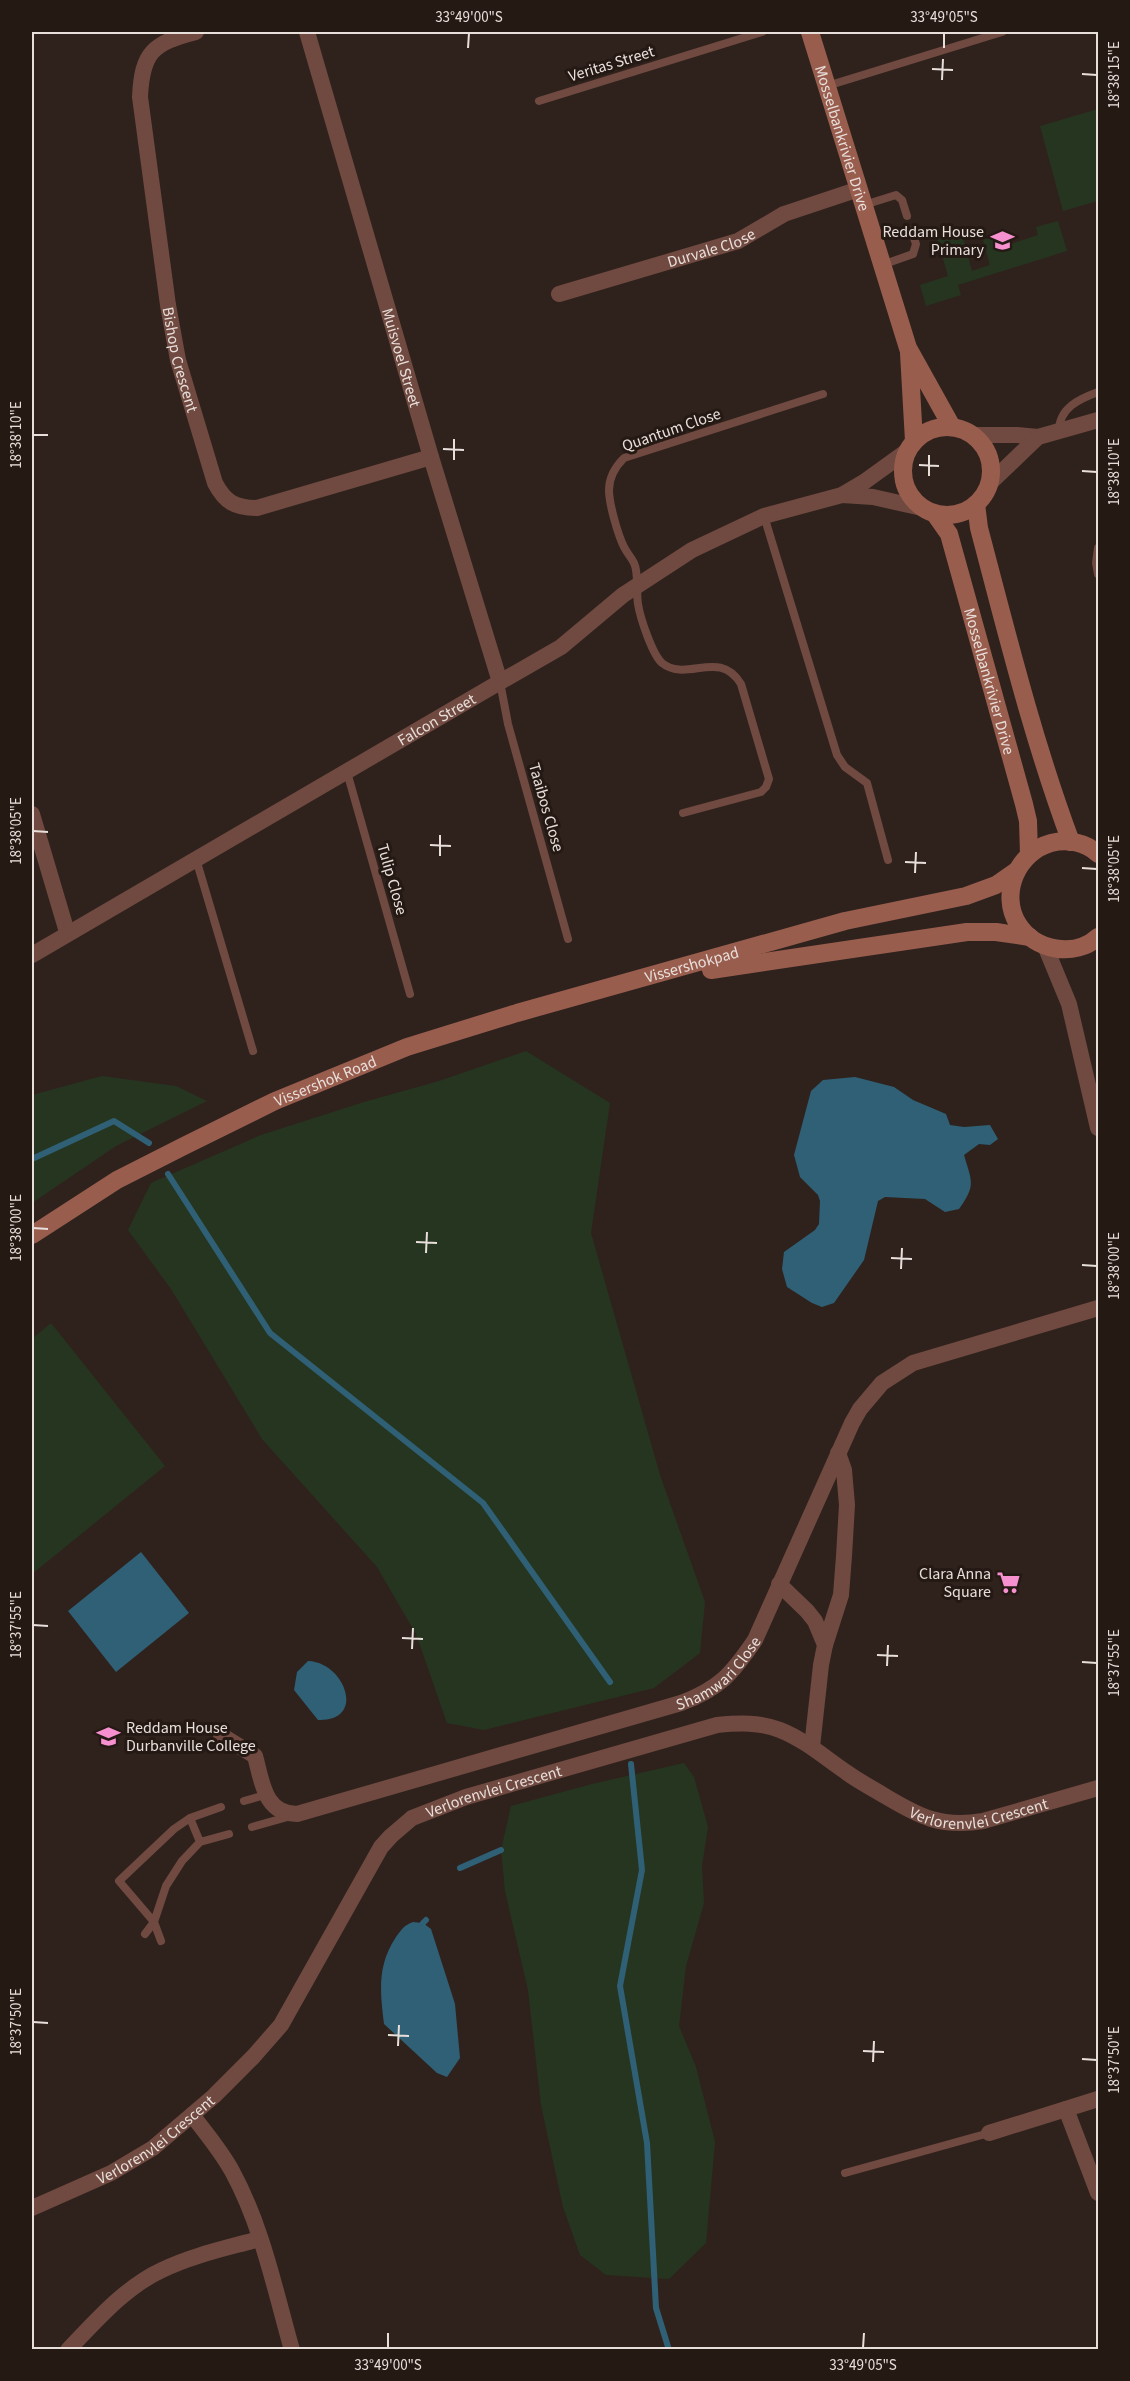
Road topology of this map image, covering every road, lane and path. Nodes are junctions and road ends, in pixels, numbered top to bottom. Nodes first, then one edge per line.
1 (196, 32) edge
2 (307, 32) edge
3 (762, 32) edge
4 (810, 32) edge
5 (1002, 32) edge
6 (827, 86) junction
7 (538, 101) dead end
8 (861, 197) junction
9 (907, 216) dead end
10 (911, 230) dead end
11 (882, 265) junction
12 (559, 294) dead end
13 (908, 348) junction
14 (1098, 392) edge
15 (823, 394) dead end
16 (1098, 420) edge
17 (952, 427) junction
18 (1059, 431) junction
19 (973, 435) junction
20 (1038, 437) junction
21 (911, 446) junction
22 (430, 457) junction
23 (990, 483) junction
24 (842, 495) junction
25 (976, 504) junction
26 (928, 511) junction
27 (764, 516) junction
28 (1098, 548) edge
29 (1098, 574) edge
30 (636, 585) junction
31 (500, 682) junction
32 (347, 772) junction
33 (683, 813) dead end
34 (32, 814) edge
35 (1071, 842) junction
36 (1097, 850) edge
37 (1029, 854) junction
38 (196, 859) junction
39 (888, 860) dead end
40 (1016, 871) junction
41 (67, 932) junction
42 (1098, 937) edge
43 (568, 939) dead end
44 (1038, 942) junction
45 (32, 955) edge
46 (641, 980) junction
47 (410, 994) dead end
48 (253, 1051) dead end
49 (1098, 1128) edge
50 (32, 1235) edge
51 (1098, 1308) edge
52 (838, 1453) junction
53 (780, 1584) junction
54 (825, 1645) junction
55 (221, 1735) dead end
56 (812, 1747) junction
57 (1098, 1788) edge
58 (265, 1795) junction
59 (244, 1801) dead end
60 (221, 1807) dead end
61 (297, 1814) junction
62 (190, 1818) junction
63 (252, 1827) dead end
64 (229, 1834) dead end
65 (200, 1842) junction
66 (154, 1922) junction
67 (145, 1934) dead end
68 (161, 1941) dead end
69 (1098, 2099) edge
70 (1066, 2109) junction
71 (192, 2115) junction
72 (989, 2133) joint
73 (845, 2173) dead end
74 (1098, 2193) edge
75 (32, 2208) edge
76 (259, 2239) junction
77 (68, 2349) edge
78 (290, 2349) edge

1 - 22 street, Bishop Crescent
2 - 22 street, Muisvoel Street
3 - 7 lane, Veritas Street
4 - 6 main road, Mosselbankrivier Drive
5 - 6 lane
6 - 8 main road, Mosselbankrivier Drive
8 - 9 lane
8 - 11 main road, Mosselbankrivier Drive
8 - 12 street, Durvale Close
10 - 11 lane
11 - 13 main road, Mosselbankrivier Drive
13 - 17 main road, Mosselbankrivier Drive
13 - 21 main road, Mosselbankrivier Drive
14 - 18 lane
15 - 30 lane, Quantum Close
16 - 18 street
17 - 19 main road
17 - 21 main road
18 - 20 street
19 - 20 street
19 - 23 main road
20 - 23 street
21 - 24 street, Falcon Street
21 - 26 main road
22 - 31 street, Muisvoel Street
23 - 25 main road
24 - 26 street, Falcon Street
24 - 27 street, Falcon Street
25 - 26 main road
25 - 35 main road, Mosselbankrivier Drive
26 - 37 main road, Mosselbankrivier Drive
27 - 30 street, Falcon Street
27 - 39 lane
28 - 29 lane
30 - 31 street, Falcon Street
30 - 33 lane
31 - 32 street, Falcon Street
31 - 43 lane, Taaibos Close
32 - 38 street, Falcon Street
32 - 47 lane, Tulip Close
34 - 41 street
35 - 36 main road
35 - 37 main road
37 - 40 main road
38 - 41 street, Falcon Street
38 - 48 lane
40 - 44 main road
40 - 46 main road, Vissershokpad
41 - 45 street, Falcon Street
42 - 44 main road, Vissershokpad
44 - 46 main road, Vissershokpad
44 - 49 street
46 - 50 main road, Vissershok Road
51 - 52 street, Shamwari Close
52 - 53 street, Shamwari Close
52 - 54 street
53 - 54 street
53 - 61 street, Shamwari Close
54 - 56 street
55 - 58 street
56 - 57 street, Verlorenvlei Crescent
56 - 71 street, Verlorenvlei Crescent
58 - 59 lane
58 - 61 street
60 - 62 lane
61 - 63 lane
62 - 65 lane
62 - 66 lane
64 - 65 lane
65 - 66 lane
66 - 67 lane
66 - 68 lane
69 - 70 street
70 - 72 street
70 - 74 street
71 - 75 street, Verlorenvlei Crescent
71 - 76 street
72 - 73 lane
76 - 77 street
76 - 78 street

